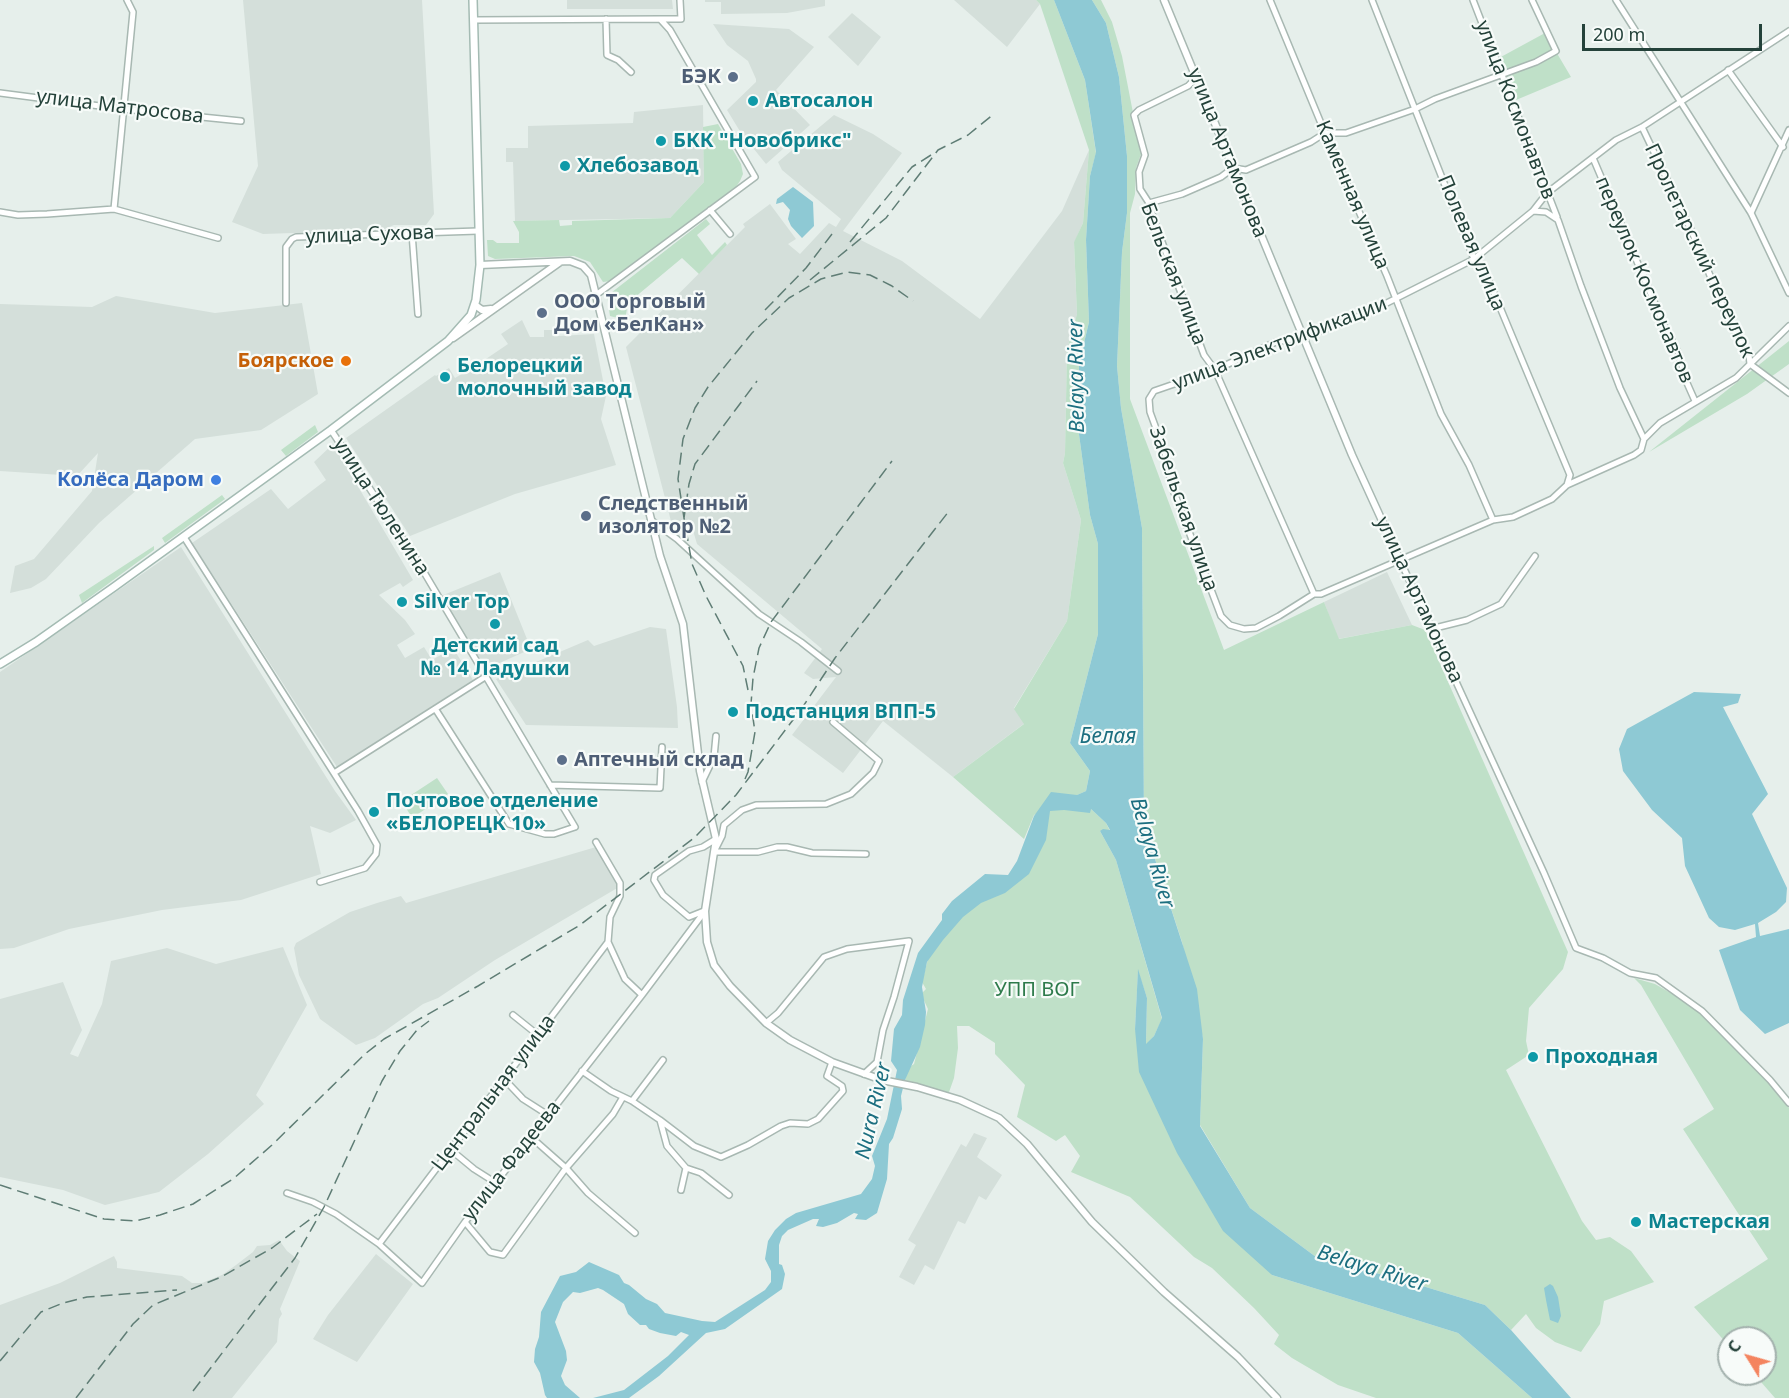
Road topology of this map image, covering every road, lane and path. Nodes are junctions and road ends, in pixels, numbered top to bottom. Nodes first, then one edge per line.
1 (127, 0) edge
2 (473, 0) edge
3 (680, 0) edge
4 (1164, 0) edge
5 (1270, 0) edge
6 (1372, 0) edge
7 (1473, 0) edge
8 (1532, 0) edge
9 (1616, 0) edge
10 (606, 19) junction
11 (660, 19) junction
12 (474, 20) junction
13 (1789, 31) edge
14 (1728, 70) junction
15 (631, 72) dead end
16 (1500, 75) junction
17 (1197, 77) junction
18 (0, 93) edge
19 (1680, 103) junction
20 (123, 109) junction
21 (1415, 109) junction
22 (241, 121) dead end
23 (1642, 128) junction
24 (1789, 130) edge
25 (1325, 133) junction
26 (1783, 147) junction
27 (1593, 158) junction
28 (1233, 168) junction
29 (1547, 193) junction
30 (1149, 203) junction
31 (114, 209) junction
32 (710, 210) junction
33 (1533, 210) junction
34 (0, 212) edge
35 (1751, 213) junction
36 (1558, 220) junction
37 (478, 231) junction
38 (412, 233) junction
39 (730, 234) dead end
40 (218, 238) dead end
41 (1474, 259) junction
42 (563, 261) junction
43 (480, 265) junction
44 (1789, 293) edge
45 (596, 294) junction
46 (1396, 300) junction
47 (286, 303) dead end
48 (475, 306) junction
49 (496, 307) junction
50 (418, 314) dead end
51 (1789, 326) edge
52 (1303, 336) junction
53 (448, 341) junction
54 (1750, 364) junction
55 (1215, 370) junction
56 (1154, 391) joint
57 (1789, 393) edge
58 (1695, 401) junction
59 (331, 430) junction
60 (1644, 439) junction
61 (1568, 485) junction
62 (651, 520) junction
63 (1493, 520) junction
64 (184, 537) junction
65 (1536, 556) dead end
66 (1400, 560) junction
67 (1314, 594) junction
68 (1431, 628) junction
69 (0, 664) edge
70 (838, 671) dead end
71 (485, 677) junction
72 (436, 710) junction
73 (833, 722) dead end
74 (716, 736) dead end
75 (662, 747) dead end
76 (334, 773) junction
77 (702, 782) junction
78 (550, 785) junction
79 (716, 839) junction
80 (596, 842) dead end
81 (714, 852) junction
82 (866, 854) dead end
83 (320, 882) dead end
84 (705, 911) junction
85 (608, 942) junction
86 (642, 995) junction
87 (513, 1015) dead end
88 (766, 1023) junction
89 (538, 1035) junction
90 (663, 1060) dead end
91 (832, 1062) junction
92 (582, 1071) junction
93 (864, 1074) junction
94 (504, 1079) junction
95 (623, 1097) junction
96 (632, 1101) junction
97 (1789, 1103) edge
98 (548, 1115) junction
99 (660, 1119) junction
100 (531, 1138) junction
101 (451, 1150) junction
102 (566, 1168) junction
103 (686, 1168) junction
104 (496, 1183) junction
105 (681, 1190) dead end
106 (287, 1193) dead end
107 (729, 1195) dead end
108 (465, 1222) junction
109 (635, 1233) dead end
110 (379, 1244) junction
111 (1276, 1398) edge

1 - 20 street
2 - 12 main road, улица Тюленина
3 - 11 street
4 - 17 street, улица Артамонова
5 - 25 street, Каменная улица
6 - 21 street, Полевая улица
7 - 16 street, улица Космонавтов
8 - 16 street
9 - 19 street
10 - 11 street
10 - 12 street
10 - 15 street
11 - 32 street
12 - 37 main road, улица Тюленина
13 - 14 street, улица Электрификации
14 - 19 street, улица Электрификации
14 - 26 street
16 - 21 street
16 - 29 street, улица Космонавтов
17 - 28 street, улица Артамонова
17 - 30 street, Бельская улица
18 - 20 street, улица Матросова
19 - 23 street, улица Электрификации
19 - 35 street
20 - 22 street, улица Матросова
20 - 31 street
21 - 25 street
21 - 41 street, Полевая улица
23 - 27 street, улица Электрификации
23 - 54 street, Пролетарский переулок
24 - 26 street
25 - 28 street
25 - 46 street, Каменная улица
26 - 35 street
27 - 29 street, улица Электрификации
27 - 58 street, переулок Космонавтов
28 - 30 street
28 - 52 street, улица Артамонова
29 - 33 street, улица Электрификации
29 - 36 street, улица Космонавтов
30 - 55 street, Бельская улица
31 - 34 street
31 - 40 street
32 - 39 street
32 - 45 street
33 - 36 street, улица Космонавтов
33 - 41 street, улица Электрификации
35 - 44 street
36 - 60 street, улица Космонавтов
37 - 38 street, улица Сухова
37 - 43 main road, улица Тюленина
38 - 47 street, улица Сухова
38 - 50 street
41 - 46 street, улица Электрификации
41 - 61 street, Полевая улица
42 - 43 street
42 - 45 street
42 - 49 street, улица Тюленина
43 - 48 main road, улица Тюленина
45 - 62 street
46 - 52 street, улица Электрификации
46 - 63 street, Каменная улица
48 - 49 street
48 - 53 main road, улица Тюленина
49 - 53 street, улица Тюленина
51 - 54 street
52 - 55 street, улица Электрификации
52 - 66 street, улица Артамонова
53 - 59 main road, улица Тюленина
54 - 57 street, Пролетарский переулок
54 - 58 street
55 - 56 street, улица Электрификации
55 - 67 street, Бельская улица
56 - 67 street, Забельская улица
58 - 60 street
59 - 64 main road, улица Тюленина
59 - 71 street, улица Тюленина
60 - 61 street
61 - 63 street
62 - 70 street
62 - 77 street
63 - 66 street
64 - 69 main road, улица Тюленина
64 - 76 street
65 - 68 street
66 - 67 street
66 - 68 street, улица Артамонова
68 - 97 street, улица Артамонова
71 - 72 street
71 - 78 street, улица Тюленина
72 - 76 street
72 - 78 street, улица Тюленина
73 - 81 street
74 - 77 street
75 - 78 street
76 - 83 street
77 - 79 street
79 - 81 street
79 - 84 street
80 - 85 street
81 - 82 street
81 - 84 street
84 - 86 street, улица Фадеева
84 - 88 street
85 - 86 street
85 - 89 street, Центральная улица
86 - 92 street, улица Фадеева
87 - 89 street
88 - 91 street
88 - 93 street
89 - 94 street, Центральная улица
90 - 96 street
91 - 93 street
91 - 99 street
92 - 95 street
92 - 98 street, улица Фадеева
93 - 111 street
94 - 98 street
94 - 101 street, Центральная улица
95 - 96 street
95 - 102 street
96 - 99 street
98 - 100 street, улица Фадеева
99 - 103 street
100 - 102 street
100 - 104 street, улица Фадеева
101 - 104 street
101 - 110 street, Центральная улица
102 - 108 street
102 - 109 street
103 - 105 street
103 - 107 street
104 - 108 street, улица Фадеева
106 - 110 street, улица Фадеева
108 - 110 street, улица Фадеева

